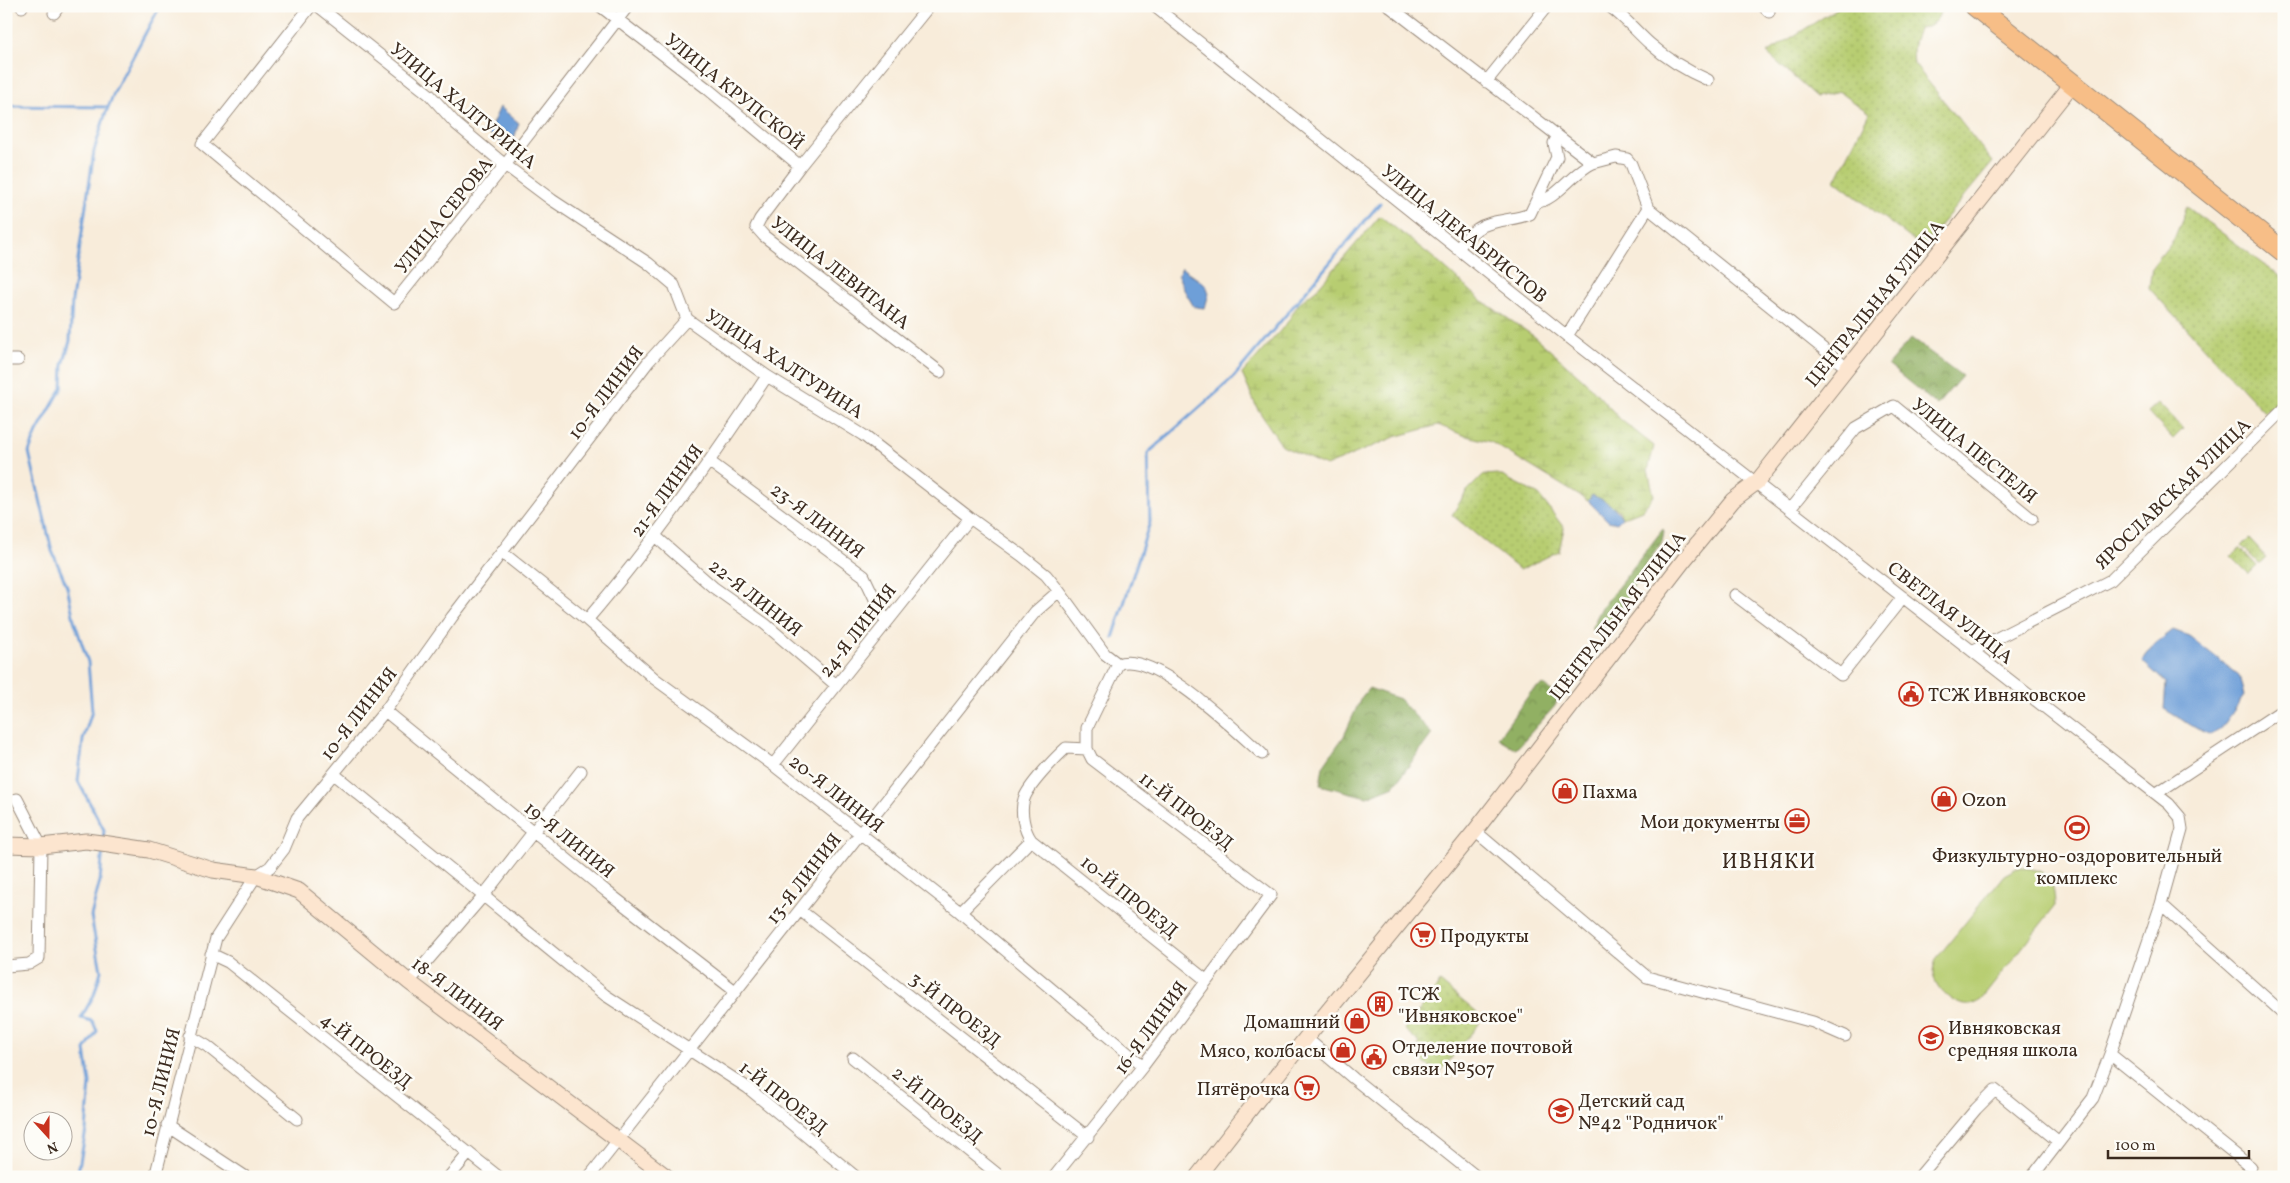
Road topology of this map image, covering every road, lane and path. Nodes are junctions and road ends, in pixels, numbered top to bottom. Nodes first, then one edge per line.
1 (310, 6) edge
2 (318, 6) edge
3 (600, 6) edge
4 (628, 6) edge
5 (929, 6) edge
6 (1154, 6) edge
7 (1389, 6) edge
8 (1547, 6) edge
9 (1609, 6) edge
10 (1975, 6) edge
11 (617, 20) junction
12 (1708, 80) dead end
13 (1486, 82) junction
14 (2073, 83) junction
15 (1558, 136) junction
16 (1593, 163) junction
17 (505, 165) junction
18 (800, 166) junction
19 (1537, 202) junction
20 (1648, 208) junction
21 (1457, 250) junction
22 (2284, 252) edge
23 (687, 319) junction
24 (1566, 336) junction
25 (6, 360) edge
26 (18, 360) dead end
27 (1847, 368) junction
28 (940, 372) dead end
29 (766, 376) junction
30 (2284, 409) edge
31 (710, 462) junction
32 (1757, 482) junction
33 (1790, 509) junction
34 (970, 518) junction
35 (2032, 519) dead end
36 (655, 536) junction
37 (503, 553) junction
38 (1059, 591) junction
39 (1735, 594) dead end
40 (1903, 597) junction
41 (587, 620) junction
42 (886, 622) junction
43 (1972, 651) junction
44 (1118, 664) junction
45 (836, 685) junction
46 (2284, 709) edge
47 (385, 711) junction
48 (1087, 749) junction
49 (1262, 754) dead end
50 (773, 765) junction
51 (581, 772) dead end
52 (334, 774) junction
53 (2157, 793) junction
54 (17, 799) dead end
55 (1474, 831) junction
56 (533, 832) junction
57 (860, 834) junction
58 (1031, 840) junction
59 (6, 845) edge
60 (41, 846) junction
61 (256, 876) junction
62 (484, 895) junction
63 (1271, 895) joint
64 (2162, 904) junction
65 (801, 911) junction
66 (960, 912) junction
67 (211, 954) junction
68 (6, 966) edge
69 (1206, 980) junction
70 (409, 982) junction
71 (735, 991) junction
72 (2284, 1014) edge
73 (190, 1036) junction
74 (1845, 1036) dead end
75 (1306, 1038) junction
76 (688, 1049) junction
77 (2110, 1054) junction
78 (853, 1058) dead end
79 (1143, 1066) junction
80 (297, 1119) dead end
81 (167, 1125) junction
82 (1088, 1137) junction
83 (618, 1139) junction
84 (2059, 1142) junction
85 (470, 1154) junction
86 (2251, 1167) dead end
87 (155, 1177) edge
88 (246, 1177) edge
89 (449, 1177) edge
90 (499, 1177) edge
91 (588, 1177) edge
92 (668, 1177) edge
93 (856, 1177) edge
94 (1001, 1177) edge
95 (1054, 1177) edge
96 (1197, 1177) edge
97 (1477, 1177) edge
98 (1920, 1177) edge
99 (2032, 1177) edge

1 - 17 street, УЛИЦА СЕРОВА
2 - 17 street, УЛИЦА ХАЛТУРИНА
3 - 11 street, УЛИЦА КРУПСКОЙ
4 - 11 street, УЛИЦА СЕРОВА
5 - 18 street
6 - 21 street, УЛИЦА ДЕКАБРИСТОВ
7 - 13 street
8 - 13 street
9 - 12 street
10 - 14 highway
11 - 17 street, УЛИЦА СЕРОВА
11 - 18 street, УЛИЦА КРУПСКОЙ
13 - 15 street
14 - 22 highway
14 - 27 street, ЦЕНТРАЛЬНАЯ УЛИЦА
15 - 16 street
15 - 19 street
16 - 19 street
16 - 20 street
17 - 23 street, УЛИЦА ХАЛТУРИНА
18 - 28 street, УЛИЦА ЛЕВИТАНА
19 - 21 street
20 - 24 street
20 - 27 street
21 - 24 street, УЛИЦА ДЕКАБРИСТОВ
23 - 29 street, УЛИЦА ХАЛТУРИНА
23 - 37 street, 10-Я ЛИНИЯ
24 - 32 street, УЛИЦА ДЕКАБРИСТОВ
25 - 26 street
27 - 32 street, ЦЕНТРАЛЬНАЯ УЛИЦА
29 - 31 street, 21-Я ЛИНИЯ
29 - 34 street, УЛИЦА ХАЛТУРИНА
30 - 43 street, ЯРОСЛАВСКАЯ УЛИЦА
31 - 36 street, 21-Я ЛИНИЯ
31 - 42 street, 23-Я ЛИНИЯ
32 - 33 street, СВЕТЛАЯ УЛИЦА
32 - 55 street, ЦЕНТРАЛЬНАЯ УЛИЦА
33 - 35 street, УЛИЦА ПЕСТЕЛЯ
33 - 40 street, СВЕТЛАЯ УЛИЦА
34 - 38 street, УЛИЦА ХАЛТУРИНА
34 - 42 street, 24-Я ЛИНИЯ
36 - 41 street, 21-Я ЛИНИЯ
36 - 45 street, 22-Я ЛИНИЯ
37 - 41 street, 20-Я ЛИНИЯ
37 - 47 street, 10-Я ЛИНИЯ
38 - 44 street, УЛИЦА ХАЛТУРИНА
38 - 57 street, 13-Я ЛИНИЯ
39 - 40 street
40 - 43 street, СВЕТЛАЯ УЛИЦА
41 - 50 street, 20-Я ЛИНИЯ
42 - 45 street, 24-Я ЛИНИЯ
43 - 53 street, СВЕТЛАЯ УЛИЦА
44 - 48 street
44 - 49 street
45 - 50 street, 24-Я ЛИНИЯ
46 - 53 street
47 - 52 street, 10-Я ЛИНИЯ
47 - 56 street, 19-Я ЛИНИЯ
48 - 58 street
48 - 63 street, 11-Й ПРОЕЗД
50 - 57 street, 20-Я ЛИНИЯ
51 - 56 street
52 - 61 street, 10-Я ЛИНИЯ
52 - 62 street, 1-Й ПРОЕЗД
53 - 64 street, СВЕТЛАЯ УЛИЦА
54 - 60 street
55 - 74 street
55 - 75 street, ЦЕНТРАЛЬНАЯ УЛИЦА
56 - 62 street
56 - 71 street, 19-Я ЛИНИЯ
57 - 65 street, 13-Я ЛИНИЯ
57 - 66 street, 20-Я ЛИНИЯ
58 - 66 street
58 - 69 street, 10-Й ПРОЕЗД
59 - 60 street, 18-Я ЛИНИЯ
60 - 61 street, 18-Я ЛИНИЯ
60 - 68 street
61 - 67 street, 10-Я ЛИНИЯ
61 - 70 street, 18-Я ЛИНИЯ
62 - 70 street
62 - 76 street, 1-Й ПРОЕЗД
63 - 69 street, 16-Я ЛИНИЯ
64 - 72 street
64 - 77 street, СВЕТЛАЯ УЛИЦА
65 - 71 street, 13-Я ЛИНИЯ
65 - 82 street, 3-Й ПРОЕЗД
66 - 79 street, 20-Я ЛИНИЯ
67 - 73 street, 10-Я ЛИНИЯ
67 - 85 street, 4-Й ПРОЕЗД
69 - 79 street, 16-Я ЛИНИЯ
70 - 83 street, 18-Я ЛИНИЯ
71 - 76 street, 13-Я ЛИНИЯ
73 - 80 street
73 - 81 street, 10-Я ЛИНИЯ
75 - 96 street, ЦЕНТРАЛЬНАЯ УЛИЦА
75 - 97 street
76 - 83 street, 13-Я ЛИНИЯ
76 - 93 street, 1-Й ПРОЕЗД
77 - 84 street, СВЕТЛАЯ УЛИЦА
77 - 86 street
78 - 94 street, 2-Й ПРОЕЗД
79 - 82 street, 16-Я ЛИНИЯ
81 - 87 street, 10-Я ЛИНИЯ
81 - 88 street
82 - 95 street, 16-Я ЛИНИЯ
83 - 91 street, 13-Я ЛИНИЯ
83 - 92 street, 18-Я ЛИНИЯ
84 - 98 street
84 - 99 street, СВЕТЛАЯ УЛИЦА
85 - 89 street
85 - 90 street, 4-Й ПРОЕЗД

